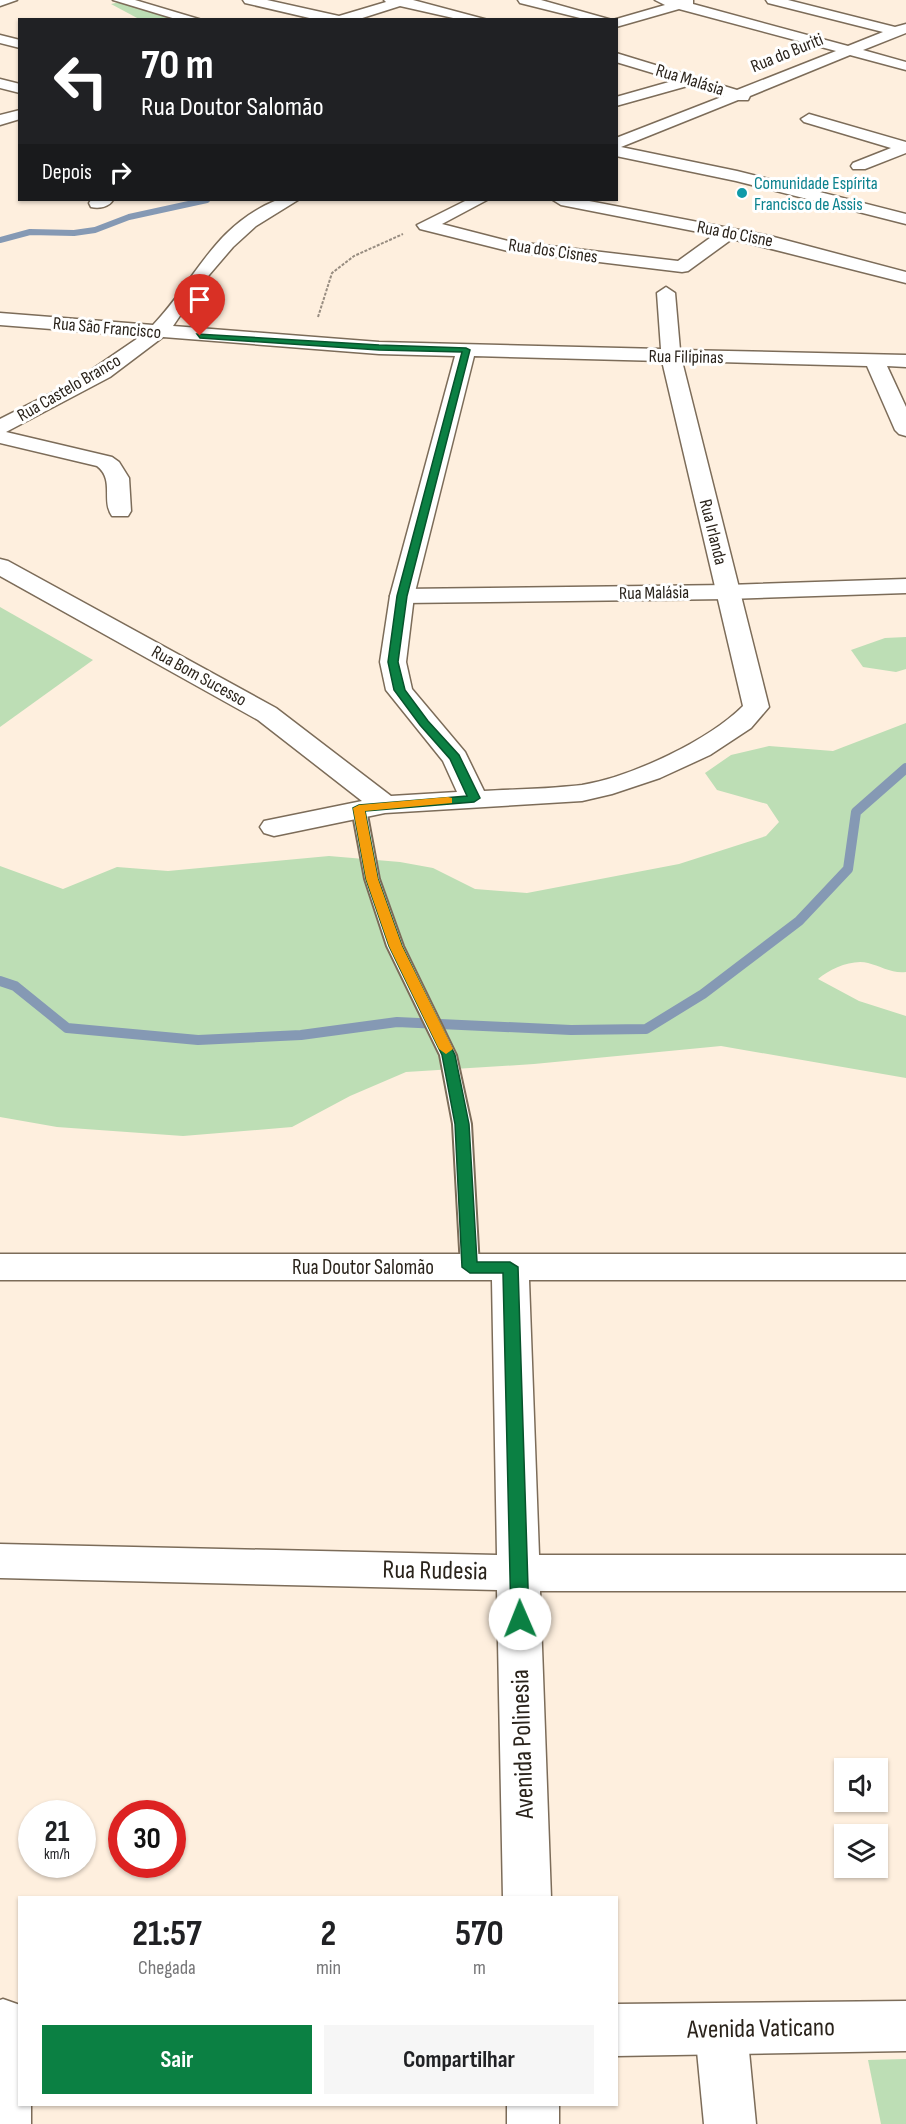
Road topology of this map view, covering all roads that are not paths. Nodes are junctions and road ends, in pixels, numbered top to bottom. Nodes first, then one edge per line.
1 (10, 0) edge
2 (120, 0) edge
3 (250, 0) edge
4 (525, 0) edge
5 (662, 0) edge
6 (773, 0) edge
7 (103, 1) edge
8 (398, 1) edge
9 (0, 2) edge
10 (687, 2) edge
11 (125, 16) dead end
12 (188, 18) edge
13 (330, 18) edge
14 (345, 18) edge
15 (473, 18) edge
16 (598, 18) edge
17 (618, 21) edge
18 (902, 30) edge
19 (0, 39) edge
20 (18, 44) edge
21 (847, 50) junction
22 (618, 58) edge
23 (906, 66) edge
24 (690, 81) junction
25 (0, 83) edge
26 (18, 88) edge
27 (736, 94) junction
28 (618, 101) edge
29 (763, 104) dead end
30 (18, 115) edge
31 (808, 119) dead end
32 (0, 120) edge
33 (618, 143) edge
34 (906, 147) edge
35 (618, 151) edge
36 (859, 166) dead end
37 (287, 201) edge
38 (477, 201) edge
39 (566, 201) edge
40 (906, 219) edge
41 (729, 233) junction
42 (906, 278) edge
43 (666, 293) dead end
44 (0, 319) edge
45 (156, 333) junction
46 (466, 350) junction
47 (671, 357) junction
48 (875, 361) junction
49 (906, 361) edge
50 (0, 428) edge
51 (906, 430) edge
52 (0, 437) edge
53 (120, 511) dead end
54 (0, 566) edge
55 (906, 586) edge
56 (728, 592) junction
57 (402, 596) junction
58 (474, 798) junction
59 (372, 807) junction
60 (274, 827) dead end
61 (0, 1267) edge
62 (490, 1267) junction
63 (906, 1268) edge
64 (0, 1562) edge
65 (518, 1573) junction
66 (906, 1573) edge
67 (527, 1896) edge
68 (7, 2024) edge
69 (906, 2026) edge
70 (618, 2030) edge
71 (721, 2030) junction
72 (533, 2106) edge
73 (5, 2124) edge
74 (533, 2124) edge
75 (730, 2124) edge

1 - 9 street
2 - 12 street
3 - 13 street
4 - 16 street
5 - 10 street
6 - 18 street
7 - 11 street
8 - 14 street
8 - 15 street
10 - 17 street
10 - 21 street
18 - 21 street, Rua do Buriti
19 - 20 street
21 - 23 street
21 - 27 street, Rua do Buriti
22 - 24 street, Rua Malásia
24 - 27 street, Rua Malásia
24 - 28 street
25 - 26 street
27 - 29 street, Rua Malásia
27 - 33 street, Rua do Buriti
30 - 32 street
31 - 34 street
34 - 36 street
35 - 40 street
37 - 45 street, Rua Castelo Branco
38 - 41 street, Rua dos Cisnes
39 - 41 street, Rua do Cisne
41 - 42 street, Rua do Cisne
43 - 47 street, Rua Irlanda
44 - 45 street, Rua São Francisco
45 - 46 street, Rua São Francisco
45 - 50 street, Rua Castelo Branco
46 - 47 street, Rua Filipinas
46 - 57 street
47 - 48 street, Rua Filipinas
47 - 56 street, Rua Irlanda
48 - 49 street, Rua Filipinas
48 - 51 street
52 - 53 street
54 - 59 street, Rua Bom Sucesso
55 - 56 street, Rua Malásia
56 - 57 street, Rua Malásia
56 - 58 street, Rua Irlanda
57 - 58 street
58 - 59 street
59 - 60 street
59 - 62 lane
61 - 62 street, Rua Doutor Salomão
62 - 63 street, Rua Doutor Salomão
62 - 65 street, Avenida Polinesia
64 - 65 street, Rua Rudesia
65 - 66 street, Rua Rudesia
65 - 67 street, Avenida Polinesia
68 - 73 street
69 - 71 street, Avenida Vaticano
70 - 71 street, Avenida Vaticano
71 - 75 street
72 - 74 street

